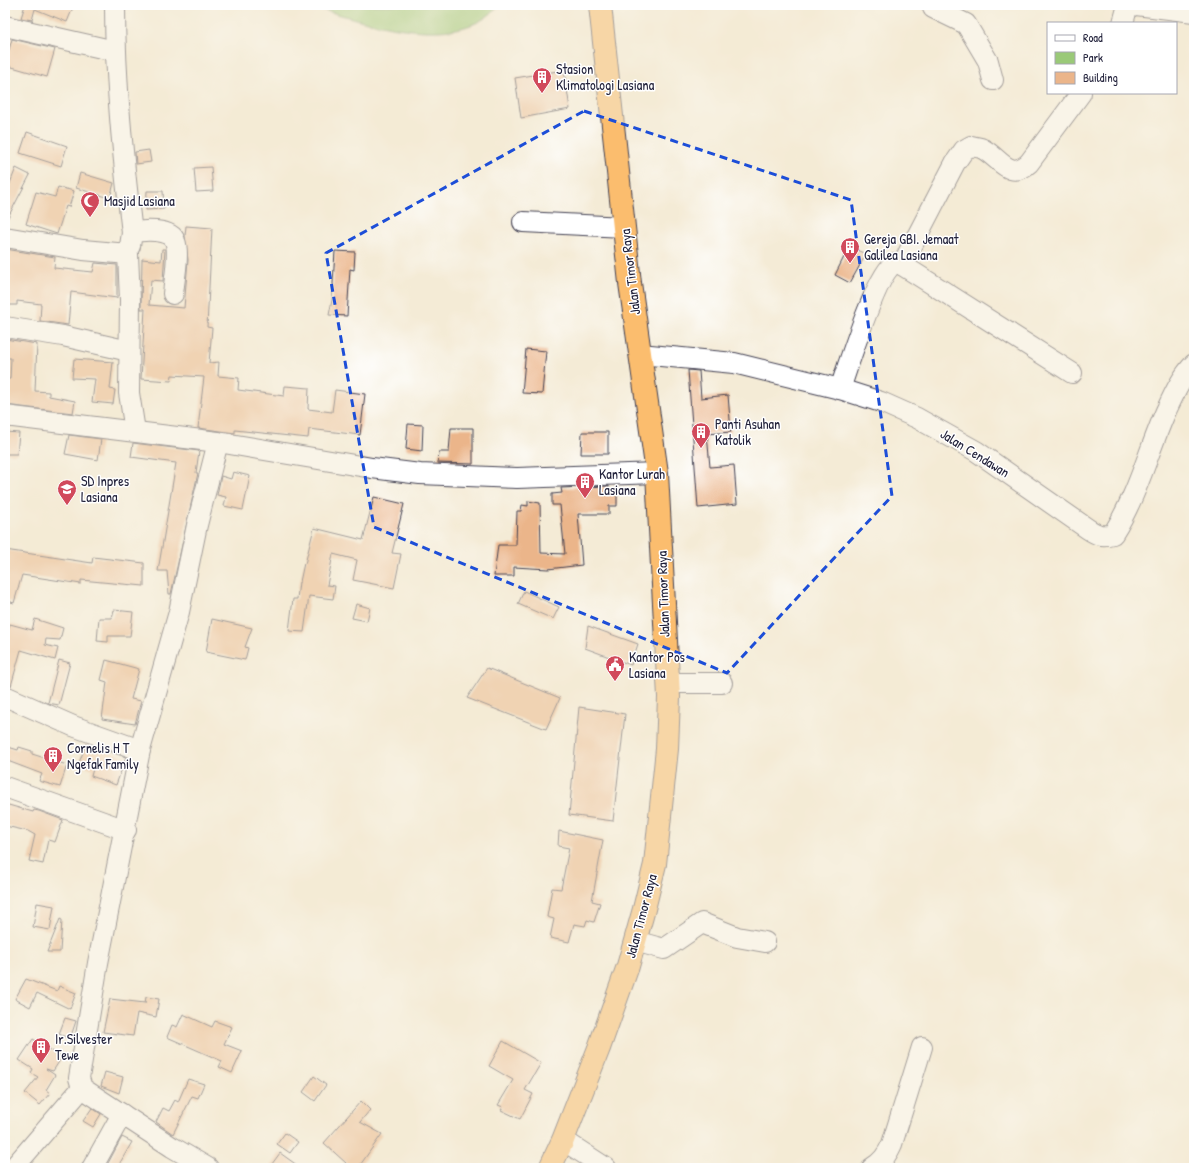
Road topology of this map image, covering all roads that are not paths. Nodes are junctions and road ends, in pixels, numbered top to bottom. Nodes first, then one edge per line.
1 (115, 5) edge
2 (600, 5) edge
3 (956, 5) edge
4 (1128, 5) edge
5 (1136, 5) edge
6 (927, 6) edge
7 (1194, 12) edge
8 (1124, 22) edge
9 (5, 26) edge
10 (115, 51) junction
11 (993, 80) dead end
12 (1080, 94) edge
13 (523, 222) dead end
14 (624, 227) junction
15 (132, 233) junction
16 (5, 237) edge
17 (128, 254) junction
18 (902, 265) junction
19 (173, 294) dead end
20 (5, 327) edge
21 (129, 351) junction
22 (640, 354) junction
23 (1194, 364) edge
24 (1072, 373) dead end
25 (840, 389) junction
26 (5, 416) edge
27 (135, 431) junction
28 (218, 442) junction
29 (657, 473) junction
30 (668, 683) junction
31 (722, 683) dead end
32 (5, 696) edge
33 (140, 750) junction
34 (5, 787) edge
35 (126, 830) junction
36 (635, 941) junction
37 (765, 942) dead end
38 (922, 1048) dead end
39 (82, 1088) junction
40 (122, 1114) junction
41 (563, 1140) junction
42 (12, 1164) edge
43 (92, 1168) edge
44 (208, 1168) edge
45 (550, 1168) edge
46 (606, 1168) edge
47 (872, 1168) edge

1 - 10 street
2 - 14 highway, Jalan Timor Raya
3 - 6 street
4 - 8 street
5 - 7 street
6 - 11 street
9 - 10 street
10 - 15 street
12 - 18 street
13 - 14 street
14 - 22 highway, Jalan Timor Raya
15 - 17 street
15 - 19 street
16 - 17 street
17 - 21 street
18 - 24 street
18 - 25 street
20 - 21 street
21 - 27 street
22 - 25 street, Jalan Cendawan
22 - 29 highway, Jalan Timor Raya
23 - 25 street, Jalan Cendawan
26 - 27 street
27 - 28 street
28 - 29 street
28 - 33 street
29 - 30 highway, Jalan Timor Raya
30 - 31 street
30 - 36 highway, Jalan Timor Raya
32 - 33 street
33 - 35 street
34 - 35 street
35 - 39 street
36 - 37 street
36 - 41 highway, Jalan Timor Raya
38 - 47 street
39 - 40 street
39 - 42 street
40 - 43 street
40 - 44 street
41 - 45 highway, Jalan Timor Raya
41 - 46 street

